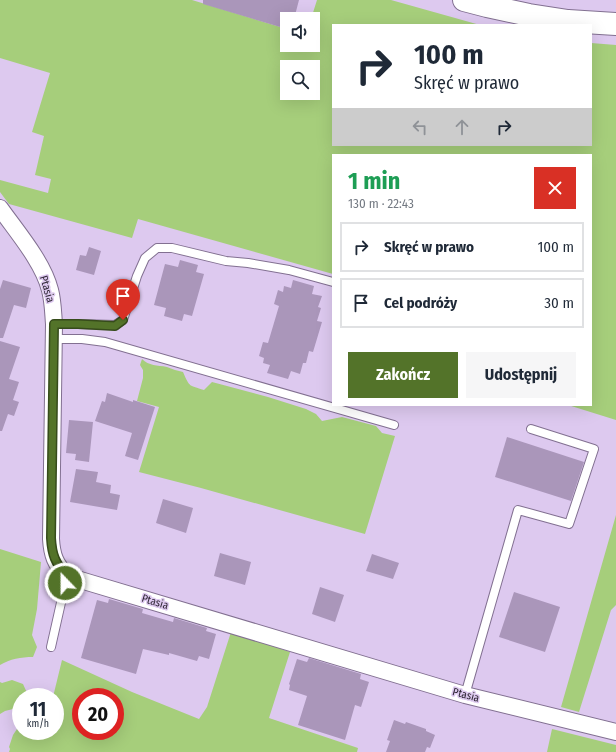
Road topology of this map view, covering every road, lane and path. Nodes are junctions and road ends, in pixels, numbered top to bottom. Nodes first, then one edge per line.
1 (464, 0) edge
2 (616, 24) edge
3 (0, 208) edge
4 (332, 282) edge
5 (54, 332) junction
6 (394, 425) dead end
7 (531, 429) dead end
8 (67, 576) junction
9 (51, 647) dead end
10 (465, 695) junction
11 (616, 732) edge

1 - 2 main road
3 - 5 street, Ptasia
4 - 5 lane
5 - 6 lane
5 - 8 street, Ptasia
7 - 10 lane
8 - 9 lane
8 - 10 street, Ptasia
10 - 11 street, Ptasia

